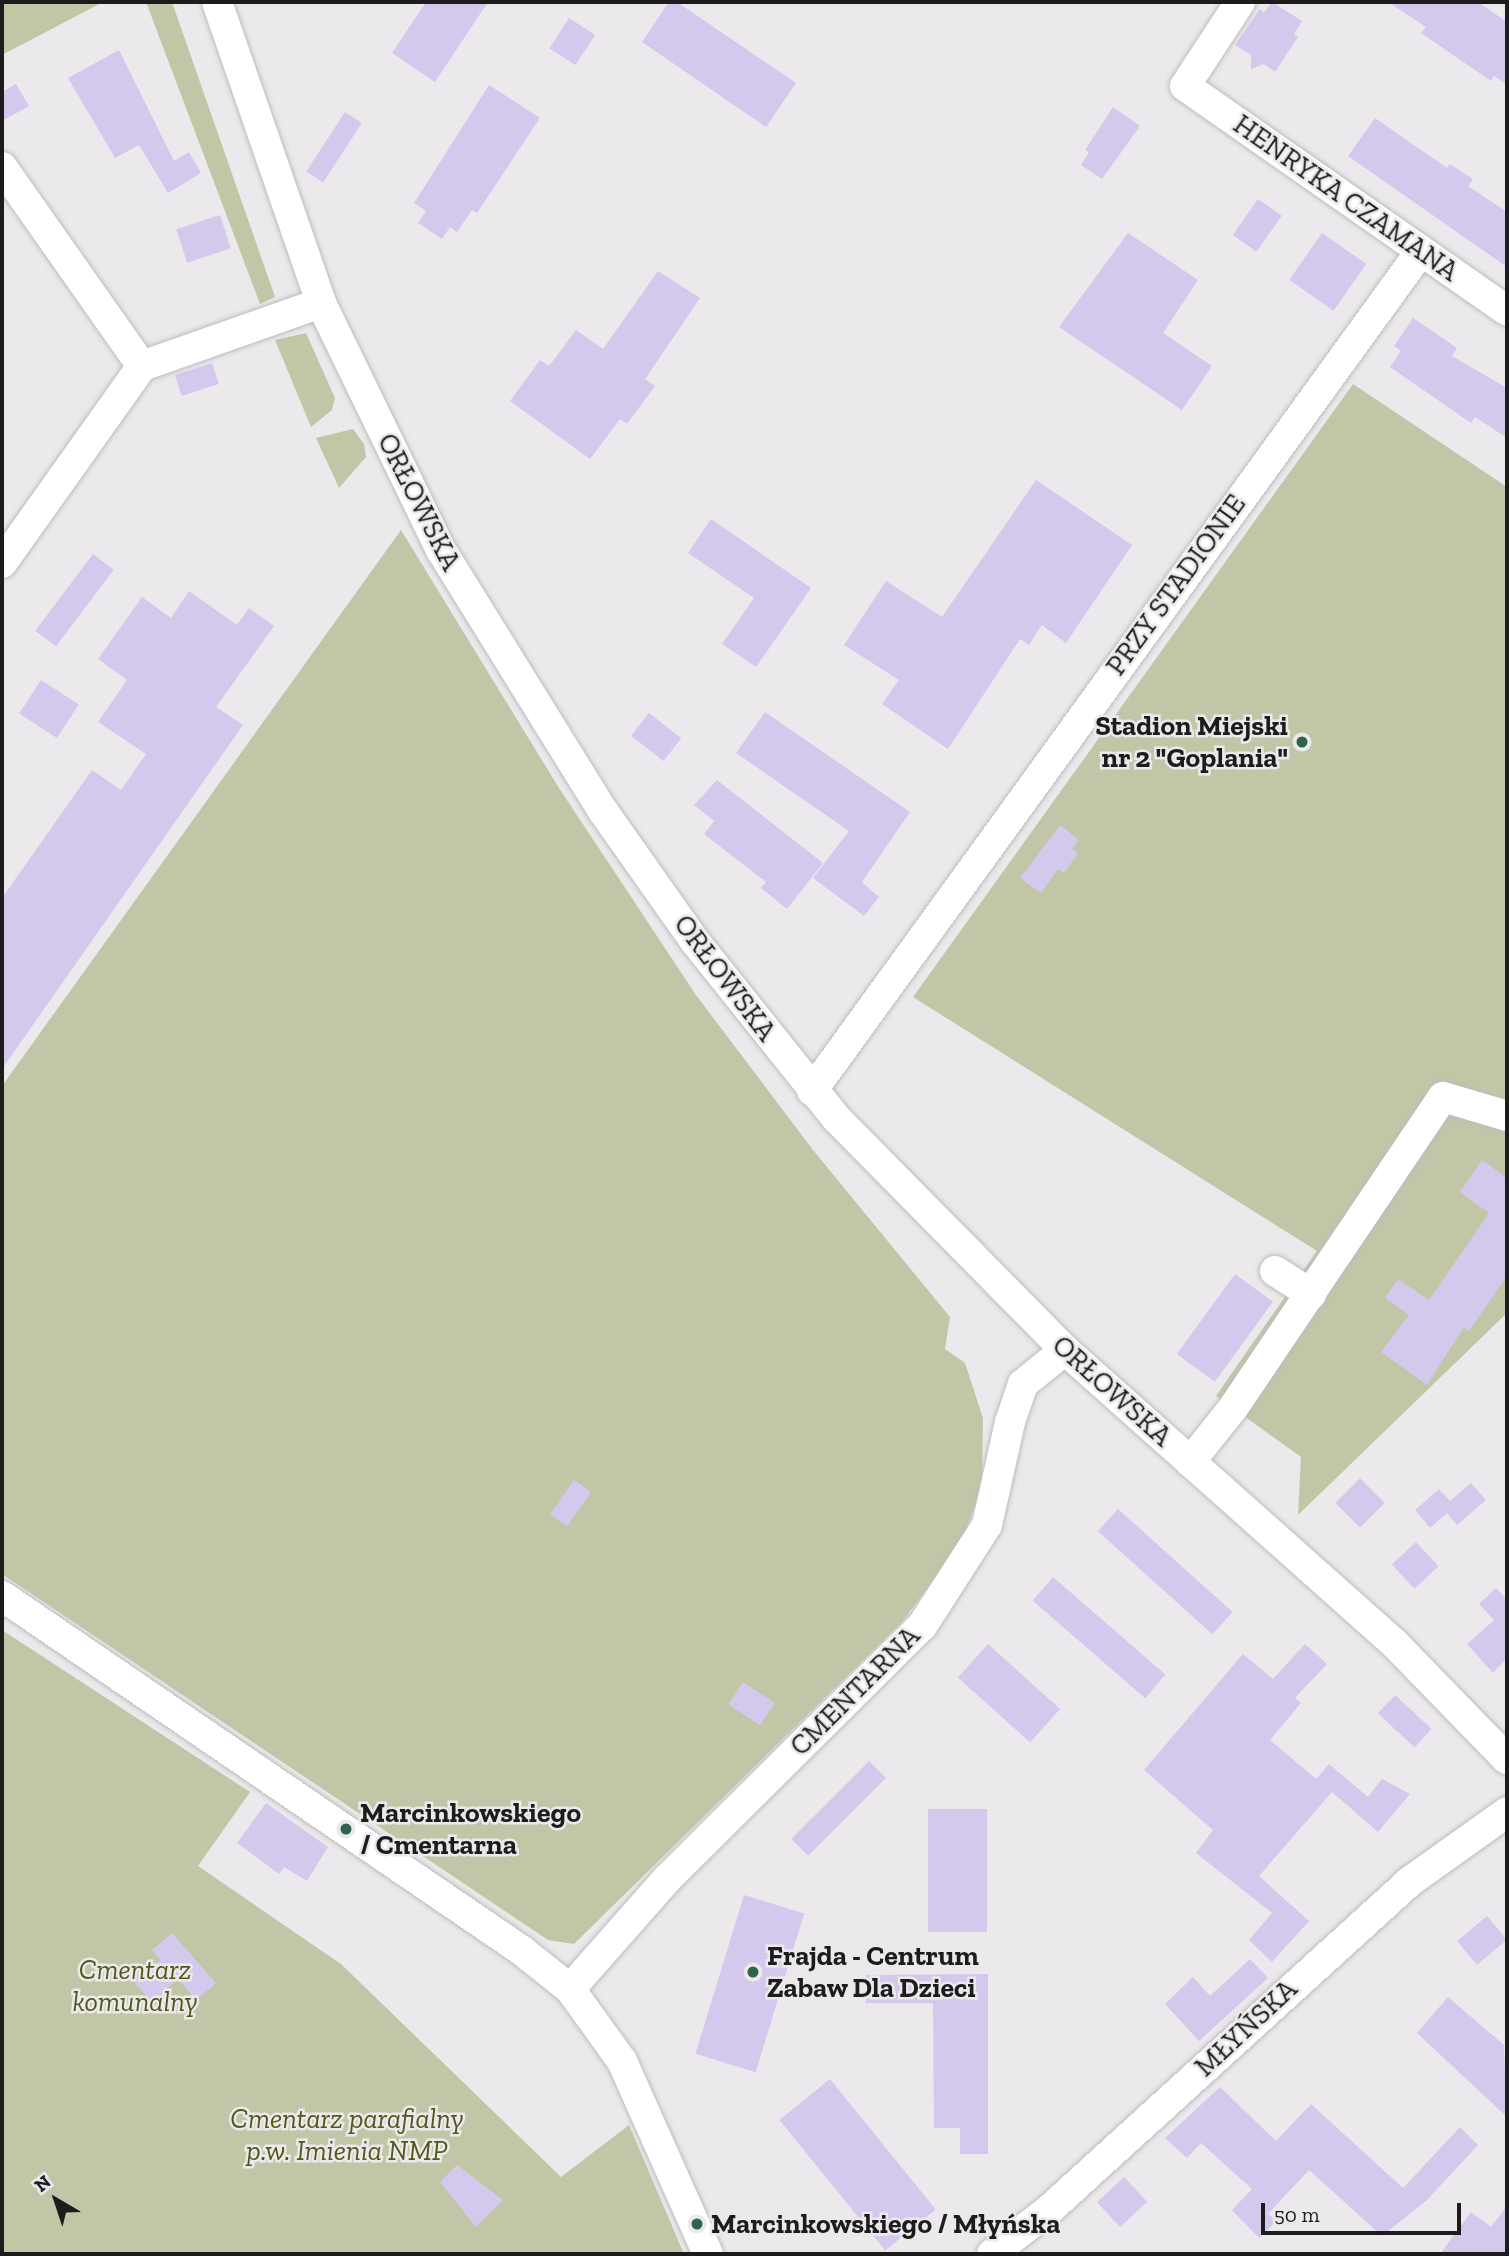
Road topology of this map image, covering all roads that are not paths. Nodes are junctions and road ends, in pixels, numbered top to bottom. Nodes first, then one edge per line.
1 (217, 2) edge
2 (1240, 2) edge
3 (2, 167) edge
4 (1421, 251) junction
5 (321, 303) junction
6 (1507, 311) edge
7 (142, 366) junction
8 (2, 563) edge
9 (812, 1091) junction
10 (1507, 1116) edge
11 (1275, 1271) dead end
12 (1311, 1294) junction
13 (1065, 1350) junction
14 (1190, 1462) junction
15 (2, 1596) edge
16 (1507, 1759) edge
17 (1507, 1812) edge
18 (570, 1989) junction
19 (1016, 2244) edge
20 (708, 2254) edge
21 (992, 2254) edge

1 - 5 street, ORŁOWSKA
2 - 4 street, HENRYKA CZAMANA
3 - 7 street
4 - 6 street, HENRYKA CZAMANA
4 - 9 street, PRZY STADIONIE
5 - 7 street
5 - 9 street, ORŁOWSKA
7 - 8 street
9 - 13 street, ORŁOWSKA
10 - 12 street
11 - 12 street
12 - 14 street
13 - 14 street, ORŁOWSKA
13 - 18 street, CMENTARNA
14 - 16 street, ORŁOWSKA
15 - 18 street
17 - 19 street, MŁYŃSKA
18 - 20 street
19 - 21 street, MŁYŃSKA

